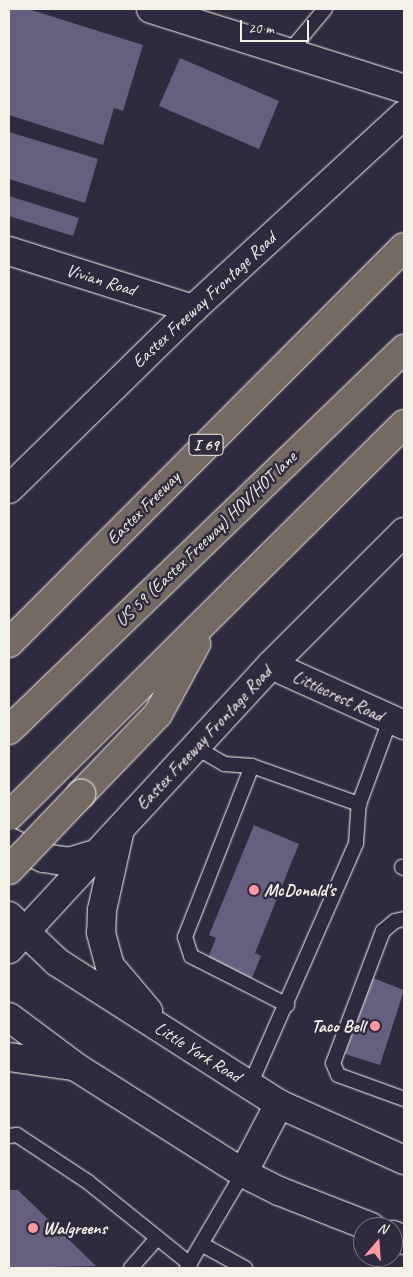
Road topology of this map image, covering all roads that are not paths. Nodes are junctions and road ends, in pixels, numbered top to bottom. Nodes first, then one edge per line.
1 (151, 9) edge
2 (325, 9) edge
3 (289, 52) junction
4 (404, 89) edge
5 (404, 115) edge
6 (404, 247) edge
7 (9, 251) edge
8 (193, 308) junction
9 (404, 349) edge
10 (404, 424) edge
11 (13, 478) edge
12 (404, 532) edge
13 (210, 618) junction
14 (9, 643) edge
15 (271, 665) junction
16 (397, 723) edge
17 (13, 726) edge
18 (195, 747) junction
19 (252, 766) junction
20 (359, 804) junction
21 (9, 816) edge
22 (120, 828) junction
23 (9, 842) edge
24 (96, 854) junction
25 (9, 870) edge
26 (404, 919) edge
27 (14, 932) edge
28 (287, 1005) junction
29 (9, 1017) edge
30 (165, 1032) junction
31 (9, 1058) edge
32 (76, 1067) junction
33 (250, 1085) junction
34 (404, 1099) edge
35 (279, 1104) junction
36 (9, 1136) edge
37 (403, 1157) edge
38 (243, 1172) junction
39 (353, 1220) edge
40 (157, 1238) junction
41 (203, 1245) junction
42 (189, 1266) edge
43 (131, 1268) edge
44 (245, 1268) edge

1 - 3 main road
2 - 3 lane
3 - 4 main road
5 - 8 main road, Eastex Freeway Frontage Road
6 - 14 highway, Eastex Freeway / I 69
7 - 8 main road, Vivian Road
8 - 11 main road, Eastex Freeway Frontage Road
9 - 17 highway, US 59 (Eastex Freeway) HOV/HOT lane
10 - 13 highway
12 - 15 main road, Eastex Freeway Frontage Road
13 - 21 highway
13 - 25 highway, bridge
15 - 16 main road, Littlecrest Road
15 - 18 main road, Eastex Freeway Frontage Road
16 - 20 lane
18 - 19 lane
18 - 22 main road, Eastex Freeway Frontage Road
19 - 20 lane
19 - 28 lane
20 - 28 lane
22 - 24 main road, Eastex Freeway Frontage Road
22 - 30 main road
23 - 24 main road
24 - 27 main road, Eastex Freeway Frontage Road
26 - 34 lane
27 - 30 main road, Little York Road
28 - 33 lane
29 - 32 main road
30 - 33 main road, Little York Road
31 - 32 main road
32 - 38 main road
33 - 35 main road, Little York Road
35 - 37 main road, Little York Road
35 - 38 main road
36 - 40 lane
38 - 39 main road
38 - 41 lane
40 - 42 lane
40 - 43 lane
41 - 42 lane
41 - 44 lane

